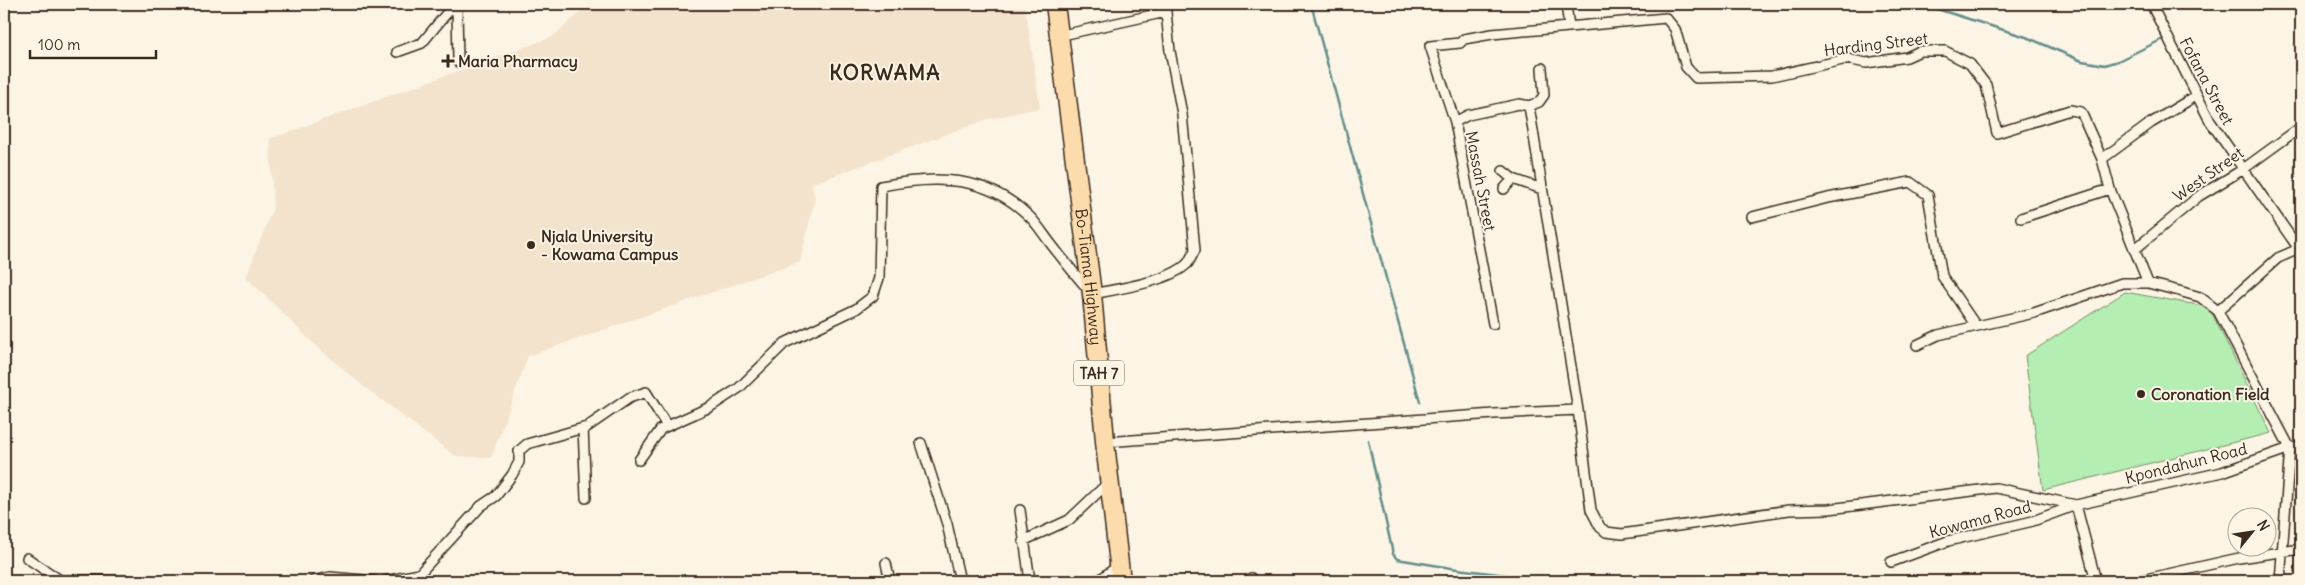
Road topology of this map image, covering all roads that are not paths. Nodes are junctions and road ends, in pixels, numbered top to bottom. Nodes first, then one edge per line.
1 (1055, 4) edge
2 (1566, 4) edge
3 (2151, 4) edge
4 (453, 7) edge
5 (1165, 8) edge
6 (1569, 27) junction
7 (1058, 36) junction
8 (1430, 46) joint
9 (398, 52) dead end
10 (458, 62) dead end
11 (1542, 68) dead end
12 (2196, 96) junction
13 (1529, 106) junction
14 (1455, 122) junction
15 (2301, 126) edge
16 (2102, 159) junction
17 (2242, 170) junction
18 (1503, 171) dead end
19 (1513, 179) junction
20 (1542, 188) junction
21 (1504, 189) dead end
22 (2110, 189) junction
23 (1752, 217) dead end
24 (2021, 218) dead end
25 (2300, 248) edge
26 (2134, 250) junction
27 (2148, 283) junction
28 (1092, 294) junction
29 (2218, 311) junction
30 (1493, 324) dead end
31 (1976, 326) junction
32 (1917, 345) dead end
33 (1578, 410) junction
34 (667, 426) junction
35 (583, 428) junction
36 (1105, 442) junction
37 (921, 443) dead end
38 (2301, 447) edge
39 (2290, 448) junction
40 (639, 460) dead end
41 (1109, 482) junction
42 (586, 498) dead end
43 (2076, 505) junction
44 (1020, 510) dead end
45 (1023, 542) junction
46 (2301, 548) edge
47 (2282, 550) junction
48 (27, 558) dead end
49 (1891, 562) dead end
50 (886, 563) dead end
51 (1120, 573) edge
52 (417, 578) edge
53 (148, 581) edge
54 (313, 581) edge
55 (375, 581) edge
56 (386, 581) edge
57 (890, 581) edge
58 (960, 581) edge
59 (1030, 581) edge
60 (1098, 581) edge
61 (2096, 581) edge
62 (2137, 581) edge
63 (2280, 581) edge

1 - 7 highway, Bo-Tiama Highway / TAH 7
2 - 6 street
3 - 12 street, Fofana Street
4 - 9 street
4 - 10 street
5 - 7 street
5 - 28 street
6 - 8 street, Harding Street
6 - 16 street, Harding Street
7 - 28 highway, Bo-Tiama Highway / TAH 7
8 - 14 street, Massah Street
11 - 13 street
12 - 16 street
12 - 17 street, Fofana Street
13 - 14 street
13 - 20 street
14 - 30 street, Massah Street
15 - 17 street, West Street
16 - 22 street, Harding Street
17 - 25 street, Fofana Street
17 - 26 street, West Street
18 - 19 street
19 - 20 street
19 - 21 street
20 - 33 street
22 - 24 street
22 - 26 street, Harding Street
23 - 31 street
25 - 29 street
26 - 27 street, Harding Street
27 - 29 street
27 - 31 street
28 - 34 street
28 - 36 highway, Bo-Tiama Highway / TAH 7
29 - 39 street
31 - 32 street
33 - 36 street
33 - 43 street
34 - 35 street
34 - 40 street
35 - 42 street
35 - 52 street
36 - 41 highway, Bo-Tiama Highway / TAH 7
37 - 58 street
38 - 39 street, Kpondahun Road
39 - 43 street, Kpondahun Road
39 - 47 street
41 - 45 street
41 - 51 highway, Bo-Tiama Highway / TAH 7
43 - 49 street, Kowama Road
43 - 61 street
44 - 45 street
45 - 59 street
46 - 47 street
47 - 62 street
47 - 63 street
48 - 53 street
50 - 57 street
51 - 60 street
52 - 56 street
54 - 55 street

